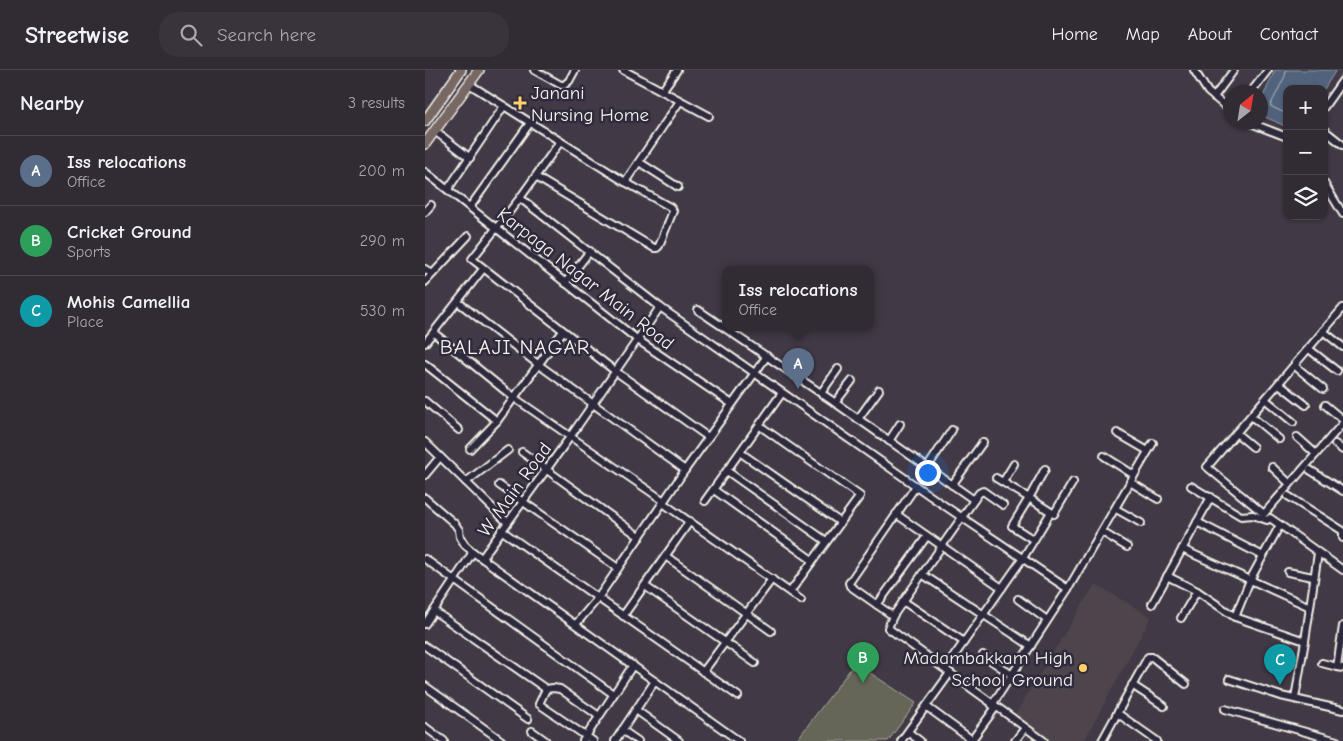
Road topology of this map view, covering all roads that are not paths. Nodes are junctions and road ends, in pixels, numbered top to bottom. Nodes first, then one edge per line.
1 (461, 70) edge
2 (479, 70) edge
3 (534, 70) edge
4 (575, 70) edge
5 (623, 70) edge
6 (677, 70) edge
7 (1194, 70) edge
8 (1234, 70) edge
9 (1268, 70) edge
10 (1227, 73) edge
11 (1343, 80) edge
12 (469, 84) junction
13 (1256, 85) edge
14 (1341, 89) edge
15 (662, 91) junction
16 (1214, 97) junction
17 (679, 100) junction
18 (1328, 103) edge
19 (1223, 104) edge
20 (503, 106) junction
21 (709, 116) dead end
22 (425, 121) edge
23 (530, 123) junction
24 (1268, 130) edge
25 (435, 131) junction
26 (1328, 133) edge
27 (1283, 135) edge
28 (560, 142) junction
29 (425, 144) edge
30 (1343, 144) edge
31 (470, 158) junction
32 (639, 162) junction
33 (425, 172) edge
34 (536, 177) junction
35 (625, 182) junction
36 (678, 187) dead end
37 (448, 189) junction
38 (1328, 190) edge
39 (520, 198) junction
40 (431, 204) dead end
41 (470, 207) junction
42 (425, 212) edge
43 (1343, 214) edge
44 (495, 228) junction
45 (468, 236) dead end
46 (590, 252) junction
47 (425, 269) edge
48 (483, 269) junction
49 (432, 274) junction
50 (425, 282) edge
51 (565, 283) junction
52 (458, 302) junction
53 (660, 307) junction
54 (1343, 308) edge
55 (698, 310) dead end
56 (722, 326) edge
57 (563, 331) junction
58 (730, 331) edge
59 (1323, 331) junction
60 (434, 333) junction
61 (639, 340) junction
62 (425, 344) edge
63 (1343, 347) edge
64 (1309, 349) junction
65 (767, 356) junction
66 (806, 358) dead end
67 (425, 364) edge
68 (539, 365) junction
69 (1295, 366) junction
70 (838, 369) dead end
71 (1337, 371) dead end
72 (615, 372) junction
73 (755, 374) junction
74 (794, 374) junction
75 (852, 381) dead end
76 (1279, 384) junction
77 (1323, 389) dead end
78 (879, 390) dead end
79 (782, 393) junction
80 (821, 393) junction
81 (513, 397) junction
82 (425, 400) edge
83 (1266, 400) junction
84 (835, 403) junction
85 (592, 404) junction
86 (732, 404) junction
87 (1306, 405) dead end
88 (1325, 405) dead end
89 (1251, 416) junction
90 (858, 419) junction
91 (497, 421) junction
92 (1343, 421) edge
93 (1293, 422) dead end
94 (900, 424) dead end
95 (760, 426) junction
96 (459, 430) dead end
97 (952, 430) dead end
98 (1117, 433) dead end
99 (1236, 433) junction
100 (570, 437) junction
101 (708, 437) junction
102 (1297, 437) dead end
103 (1279, 439) dead end
104 (889, 441) junction
105 (425, 442) edge
106 (983, 442) dead end
107 (1153, 443) dead end
108 (1335, 444) dead end
109 (1253, 447) dead end
110 (470, 449) dead end
111 (508, 450) dead end
112 (1343, 450) edge
113 (1148, 451) junction
114 (522, 452) dead end
115 (741, 452) junction
116 (1316, 454) junction
117 (1104, 456) dead end
118 (440, 457) junction
119 (1014, 464) dead end
120 (1271, 467) dead end
121 (927, 468) junction
122 (547, 469) junction
123 (1045, 469) dead end
124 (685, 470) junction
125 (1310, 470) dead end
126 (727, 471) junction
127 (425, 475) edge
128 (1134, 475) junction
129 (996, 478) dead end
130 (465, 482) junction
131 (1003, 482) junction
132 (1073, 482) dead end
133 (1130, 482) junction
134 (1291, 484) junction
135 (499, 485) dead end
136 (952, 485) junction
137 (917, 486) junction
138 (1191, 486) dead end
139 (714, 490) junction
140 (1343, 491) edge
141 (1288, 496) dead end
142 (1211, 497) junction
143 (425, 498) edge
144 (1029, 498) junction
145 (1158, 499) dead end
146 (974, 500) junction
147 (705, 501) dead end
148 (523, 502) junction
149 (663, 502) junction
150 (1003, 505) dead end
151 (1116, 508) junction
152 (896, 514) junction
153 (1055, 514) junction
154 (962, 517) junction
155 (690, 521) junction
156 (507, 522) junction
157 (840, 522) junction
158 (1197, 522) junction
159 (1141, 523) dead end
160 (1280, 525) junction
161 (501, 530) junction
162 (1102, 532) junction
163 (1343, 533) edge
164 (927, 536) junction
165 (640, 537) junction
166 (1343, 538) edge
167 (1034, 540) junction
168 (826, 542) junction
169 (942, 546) junction
170 (1127, 547) dead end
171 (1182, 549) junction
172 (473, 552) junction
173 (1318, 553) junction
174 (1263, 556) junction
175 (667, 557) junction
176 (482, 558) junction
177 (1023, 558) junction
178 (425, 559) edge
179 (812, 560) junction
180 (618, 568) junction
181 (1343, 570) edge
182 (1288, 572) dead end
183 (922, 574) junction
184 (1167, 576) junction
185 (1313, 577) junction
186 (772, 579) junction
187 (455, 580) junction
188 (1250, 580) junction
189 (645, 586) junction
190 (1002, 588) junction
191 (1068, 589) junction
192 (1197, 591) junction
193 (789, 592) junction
194 (598, 598) junction
195 (1018, 599) dead end
196 (801, 600) dead end
197 (903, 601) junction
198 (1151, 604) dead end
199 (877, 605) junction
200 (1310, 607) junction
201 (434, 611) junction
202 (746, 614) junction
203 (983, 615) junction
204 (623, 616) junction
205 (893, 616) junction
206 (1235, 617) junction
207 (1181, 618) dead end
208 (1047, 620) junction
209 (425, 624) edge
210 (576, 624) junction
211 (1343, 630) edge
212 (771, 631) dead end
213 (1305, 641) junction
214 (725, 642) junction
215 (964, 642) junction
216 (425, 646) edge
217 (1031, 646) junction
218 (983, 655) dead end
219 (1323, 662) dead end
220 (755, 663) dead end
221 (633, 665) junction
222 (1340, 667) edge
223 (947, 671) junction
224 (703, 672) junction
225 (1012, 675) junction
226 (1229, 679) dead end
227 (655, 682) junction
228 (1186, 684) dead end
229 (1131, 685) junction
230 (425, 686) edge
231 (546, 689) junction
232 (613, 694) junction
233 (738, 696) dead end
234 (1295, 698) junction
235 (994, 706) junction
236 (1164, 706) dead end
237 (927, 707) junction
238 (1225, 709) dead end
239 (636, 710) junction
240 (1343, 710) edge
241 (1117, 713) junction
242 (599, 716) junction
243 (528, 719) dead end
244 (425, 727) edge
245 (1025, 728) junction
246 (622, 730) junction
247 (531, 731) dead end
248 (908, 732) junction
249 (584, 739) edge
250 (972, 740) edge
251 (444, 741) edge
252 (502, 741) edge
253 (546, 741) edge
254 (593, 741) edge
255 (615, 741) edge
256 (638, 741) edge
257 (679, 741) edge
258 (739, 741) edge
259 (901, 741) edge
260 (920, 741) edge
261 (1015, 741) edge
262 (1044, 741) edge
263 (1102, 741) edge
264 (1157, 741) edge
265 (1337, 741) edge

1 - 22 main road
2 - 12 main road
3 - 4 street
5 - 15 street
6 - 15 street
7 - 16 street
8 - 10 street
9 - 13 street
10 - 16 street
11 - 14 street
12 - 20 street
12 - 25 main road
14 - 18 street
15 - 17 street
16 - 19 street
17 - 21 street
17 - 32 street
20 - 23 street
20 - 31 street
23 - 28 street
23 - 41 street
24 - 27 street
25 - 29 main road
25 - 31 street
26 - 30 street
28 - 34 street
28 - 35 street
31 - 37 street
32 - 35 street
32 - 36 street
33 - 37 street, Karpaga Nagar Main Road
34 - 35 street
34 - 39 street
37 - 41 street, Karpaga Nagar Main Road
38 - 43 street
39 - 44 street
39 - 46 street
40 - 42 street
41 - 44 street, Karpaga Nagar Main Road
44 - 48 street
44 - 51 street, Karpaga Nagar Main Road
45 - 49 street
46 - 51 street
46 - 53 street
47 - 49 street
48 - 52 street
48 - 57 street
49 - 50 street
51 - 61 street, Karpaga Nagar Main Road
52 - 60 street
52 - 68 street
53 - 61 street, W Main Road
53 - 73 street
54 - 59 street
55 - 56 street
57 - 68 street
57 - 72 street
58 - 65 street
59 - 63 street
59 - 64 street
60 - 62 street
60 - 81 street
61 - 72 street, W Main Road
61 - 86 street, Karpaga Nagar Main Road
64 - 69 street
64 - 71 street
65 - 73 street
65 - 74 street
66 - 74 street
67 - 91 street
68 - 81 street
68 - 85 street
69 - 76 street
69 - 77 street
70 - 80 street
72 - 85 street, W Main Road
72 - 101 street
73 - 79 street
73 - 86 street
74 - 80 street
75 - 84 street
76 - 83 street
76 - 87 street
78 - 90 street
79 - 95 street
79 - 137 street
80 - 84 street
81 - 91 street
81 - 100 street
82 - 96 street
83 - 89 street
83 - 93 street
84 - 90 street
85 - 100 street, W Main Road
85 - 124 street
86 - 101 street
88 - 92 street
89 - 99 street
89 - 103 street
90 - 104 street
91 - 110 street
92 - 116 street
94 - 104 street
95 - 115 street
95 - 157 street
97 - 121 street
98 - 113 street
99 - 109 street
99 - 134 street
100 - 122 street, W Main Road
100 - 149 street
101 - 124 street
102 - 116 street
104 - 121 street
105 - 118 street
106 - 136 street
107 - 113 street
108 - 112 street
111 - 130 street
113 - 128 street
114 - 122 street
115 - 126 street
115 - 157 street
116 - 134 street
117 - 128 street
118 - 127 street
118 - 130 street
119 - 131 street
120 - 134 street
121 - 136 street
122 - 148 street, W Main Road
122 - 165 street
123 - 144 street
124 - 149 street
125 - 140 street
126 - 139 street
126 - 168 street
128 - 133 street
129 - 131 street
130 - 156 street
131 - 144 street
132 - 153 street
133 - 145 street
133 - 151 street
135 - 148 street
136 - 146 street
137 - 152 street
137 - 154 street
138 - 142 street
139 - 147 street
139 - 179 street
141 - 163 street
142 - 158 street
142 - 160 street
143 - 172 street
144 - 153 street
144 - 167 street
146 - 150 street
146 - 154 street
148 - 156 street, W Main Road
148 - 180 street
149 - 155 street
149 - 165 street
151 - 159 street
151 - 162 street
152 - 164 street
152 - 199 street
153 - 167 street
154 - 169 street
154 - 177 street
155 - 175 street
155 - 186 street
156 - 161 street, W Main Road
157 - 168 street
158 - 171 street
158 - 174 street
160 - 173 street
160 - 174 street
161 - 176 street, W Main Road
161 - 194 street
162 - 170 street
162 - 191 street
163 - 166 street
164 - 169 street
164 - 199 street
165 - 180 street
167 - 177 street
168 - 179 street
169 - 183 street
169 - 190 street
171 - 184 street
171 - 188 street
172 - 176 street
172 - 187 street
173 - 181 street
173 - 185 street
174 - 188 street
175 - 189 street
175 - 202 street
176 - 210 street
177 - 190 street
177 - 191 street
178 - 187 street
179 - 193 street
180 - 194 street
182 - 185 street
183 - 197 street
183 - 203 street
184 - 192 street
184 - 198 street
185 - 200 street
186 - 193 street
186 - 202 street
187 - 201 street
187 - 232 street
188 - 200 street
188 - 206 street
189 - 204 street
189 - 214 street
190 - 203 street
191 - 208 street
192 - 206 street
192 - 207 street
193 - 196 street
194 - 204 street
194 - 210 street
195 - 208 street
197 - 205 street
197 - 215 street
199 - 205 street
200 - 213 street
201 - 209 street
201 - 231 street
202 - 212 street
202 - 214 street
203 - 215 street
203 - 217 street
204 - 224 street
205 - 223 street
206 - 213 street
208 - 217 street
210 - 221 street
211 - 222 street
213 - 234 street
214 - 220 street
214 - 224 street
215 - 223 street
216 - 243 street
217 - 225 street
218 - 225 street
219 - 222 street
221 - 227 street
221 - 232 street
223 - 235 street
223 - 237 street
224 - 233 street
225 - 235 street
226 - 234 street
227 - 239 street
227 - 258 street
228 - 229 street
229 - 236 street
229 - 241 street
230 - 252 street
231 - 242 street
231 - 249 street
232 - 242 street
234 - 240 street
235 - 245 street
235 - 250 street
237 - 248 street
237 - 250 street
238 - 265 street
239 - 246 street
239 - 257 street
241 - 263 street
241 - 264 street
242 - 249 street
244 - 251 street
245 - 261 street
245 - 262 street
246 - 255 street
246 - 256 street
247 - 253 street
248 - 259 street
248 - 260 street
249 - 254 street

